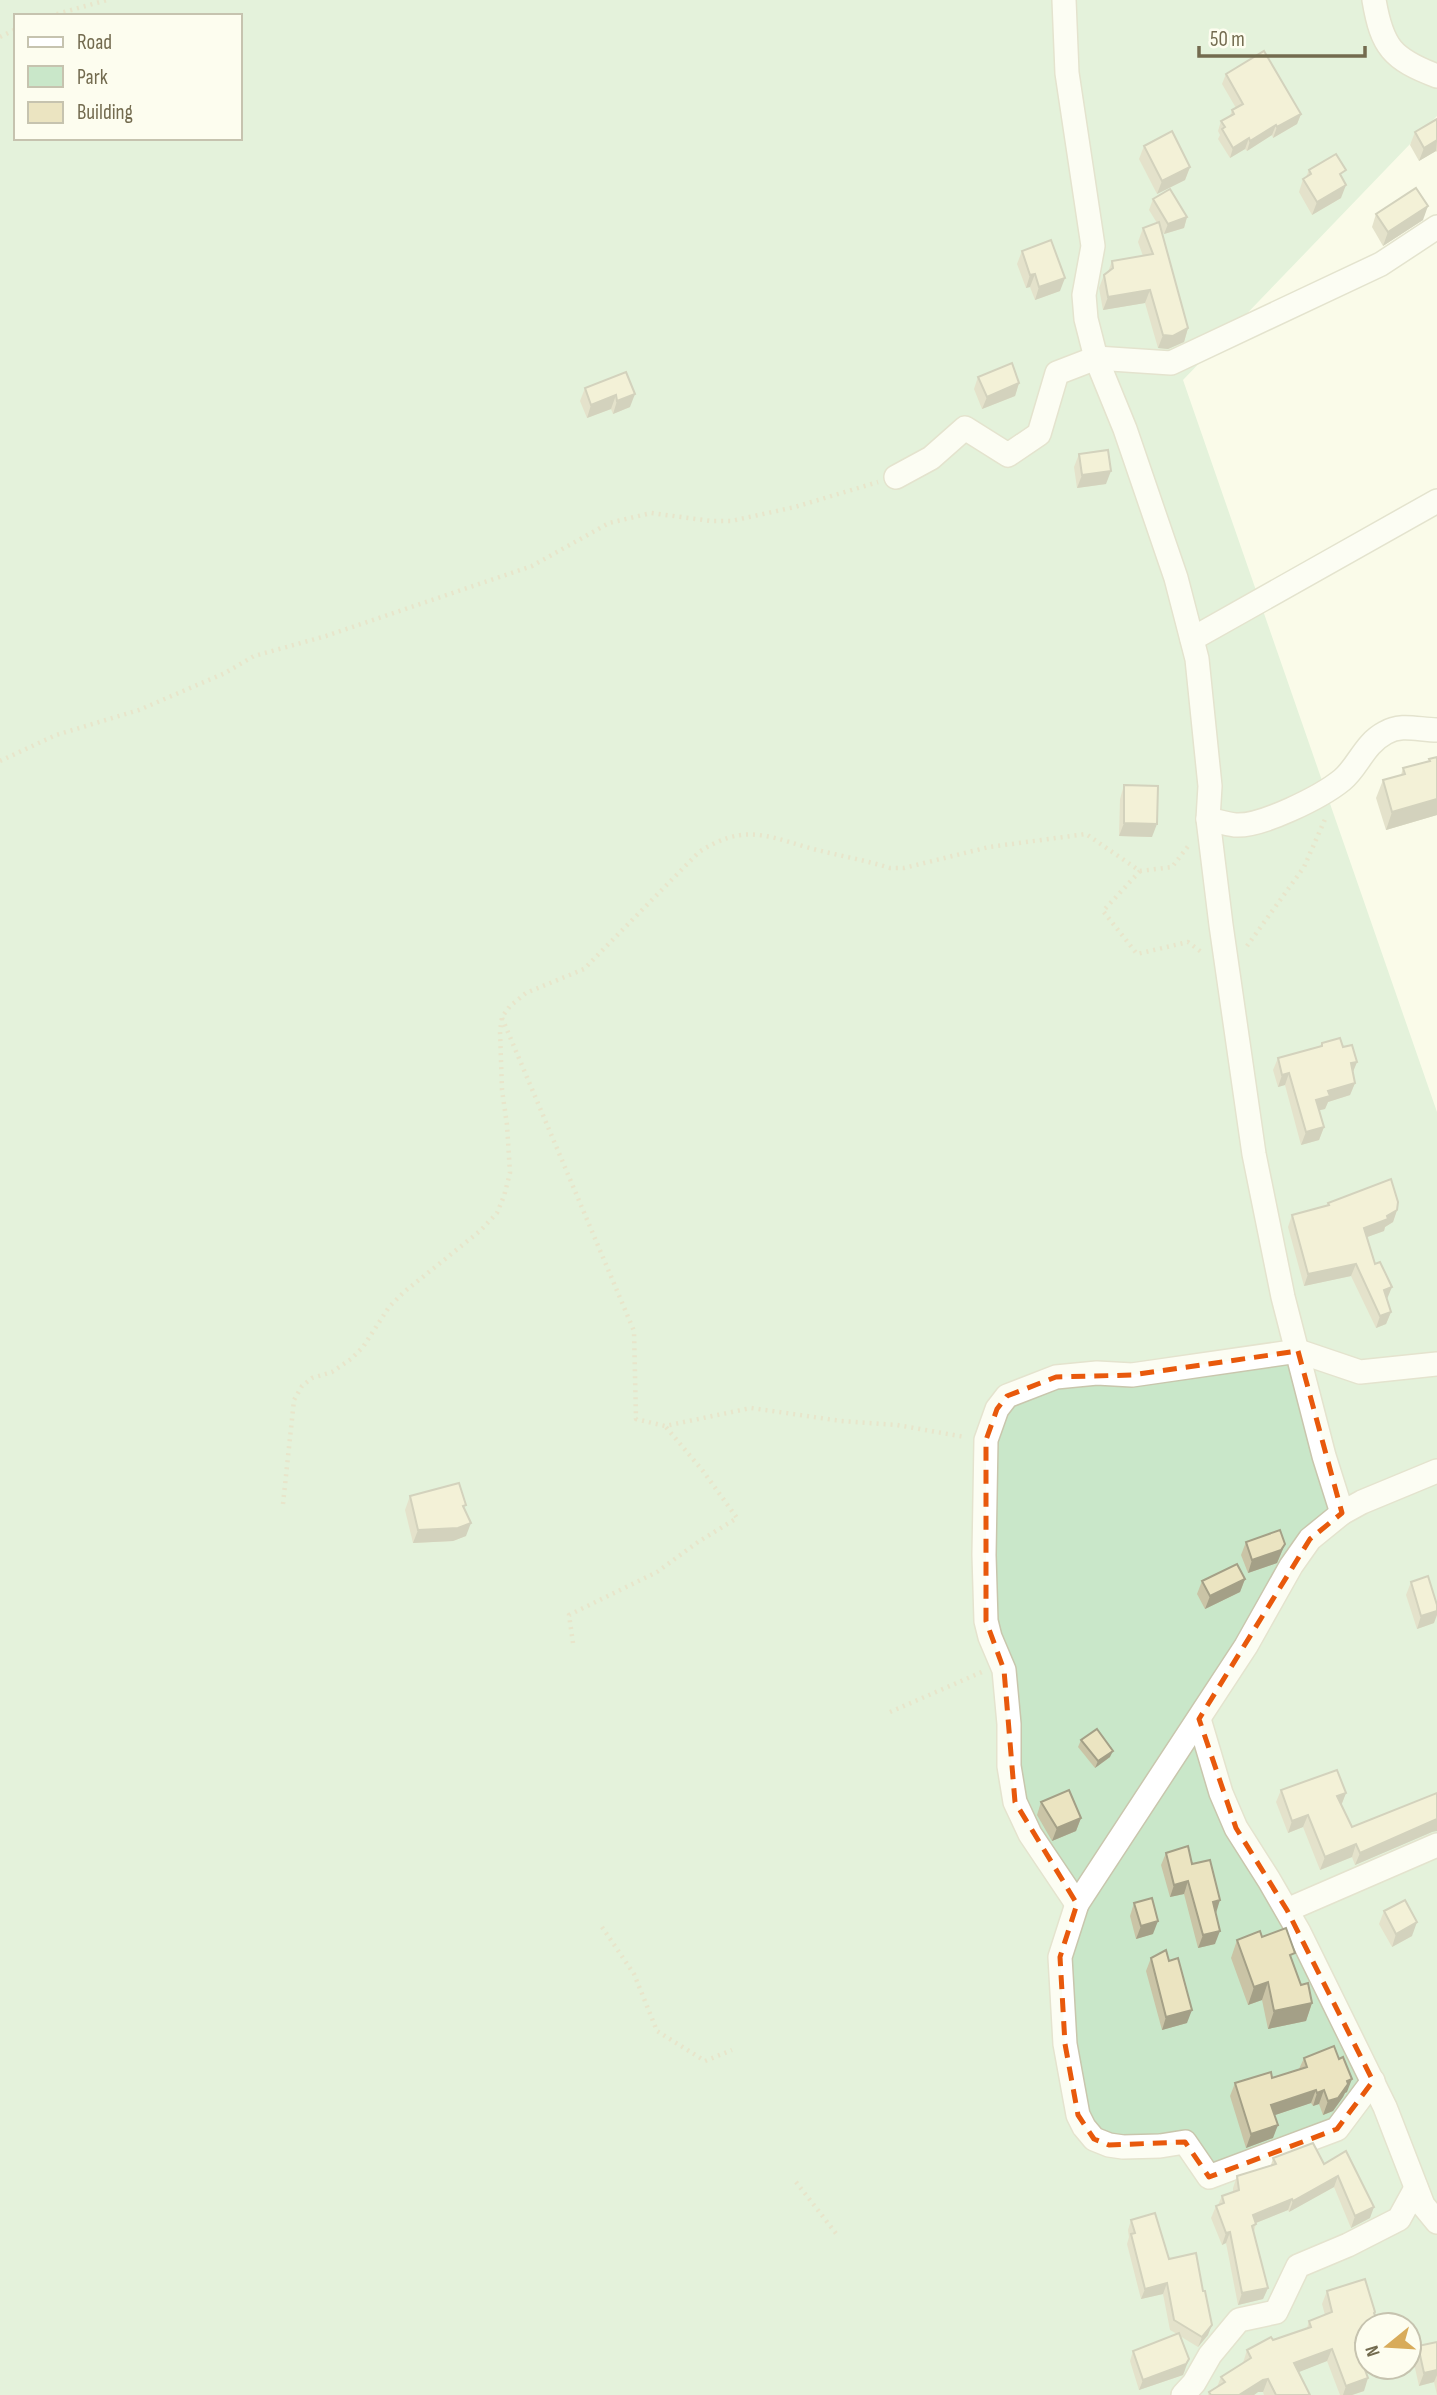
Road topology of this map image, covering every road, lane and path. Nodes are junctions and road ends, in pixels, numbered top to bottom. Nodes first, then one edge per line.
1 (107, 0) edge
2 (1064, 0) edge
3 (1374, 0) edge
4 (57, 14) edge
5 (1437, 76) edge
6 (1437, 227) edge
7 (1096, 358) junction
8 (896, 477) joint
9 (1437, 501) edge
10 (1192, 639) junction
11 (1437, 730) edge
12 (0, 761) edge
13 (1209, 819) junction
14 (502, 1017) junction
15 (1298, 1351) junction
16 (1437, 1364) edge
17 (664, 1426) junction
18 (986, 1440) junction
19 (1437, 1471) edge
20 (283, 1504) dead end
21 (1342, 1513) junction
22 (573, 1643) dead end
23 (1003, 1670) junction
24 (890, 1712) dead end
25 (1199, 1719) junction
26 (1437, 1845) edge
27 (1077, 1904) junction
28 (1287, 1910) junction
29 (602, 1927) dead end
30 (732, 2050) dead end
31 (1373, 2081) junction
32 (796, 2182) dead end
33 (1416, 2188) junction
34 (1399, 2219) junction
35 (1435, 2221) edge
36 (838, 2236) dead end
37 (1183, 2395) edge

1 - 4 path
2 - 7 street
3 - 5 street
6 - 7 street
7 - 8 street
7 - 10 street
8 - 12 path
9 - 10 street
10 - 13 street
11 - 13 street
13 - 14 path
13 - 15 street
14 - 17 path
14 - 20 path
15 - 16 street
15 - 18 street
15 - 21 street
17 - 18 path
17 - 22 path
18 - 23 street
19 - 21 street
21 - 25 street
23 - 24 path
23 - 27 street
25 - 27 street
25 - 28 street
26 - 28 street
27 - 31 street
28 - 31 street
29 - 30 path
31 - 33 street
32 - 36 path
33 - 34 street
33 - 35 street
34 - 35 street
34 - 37 street

